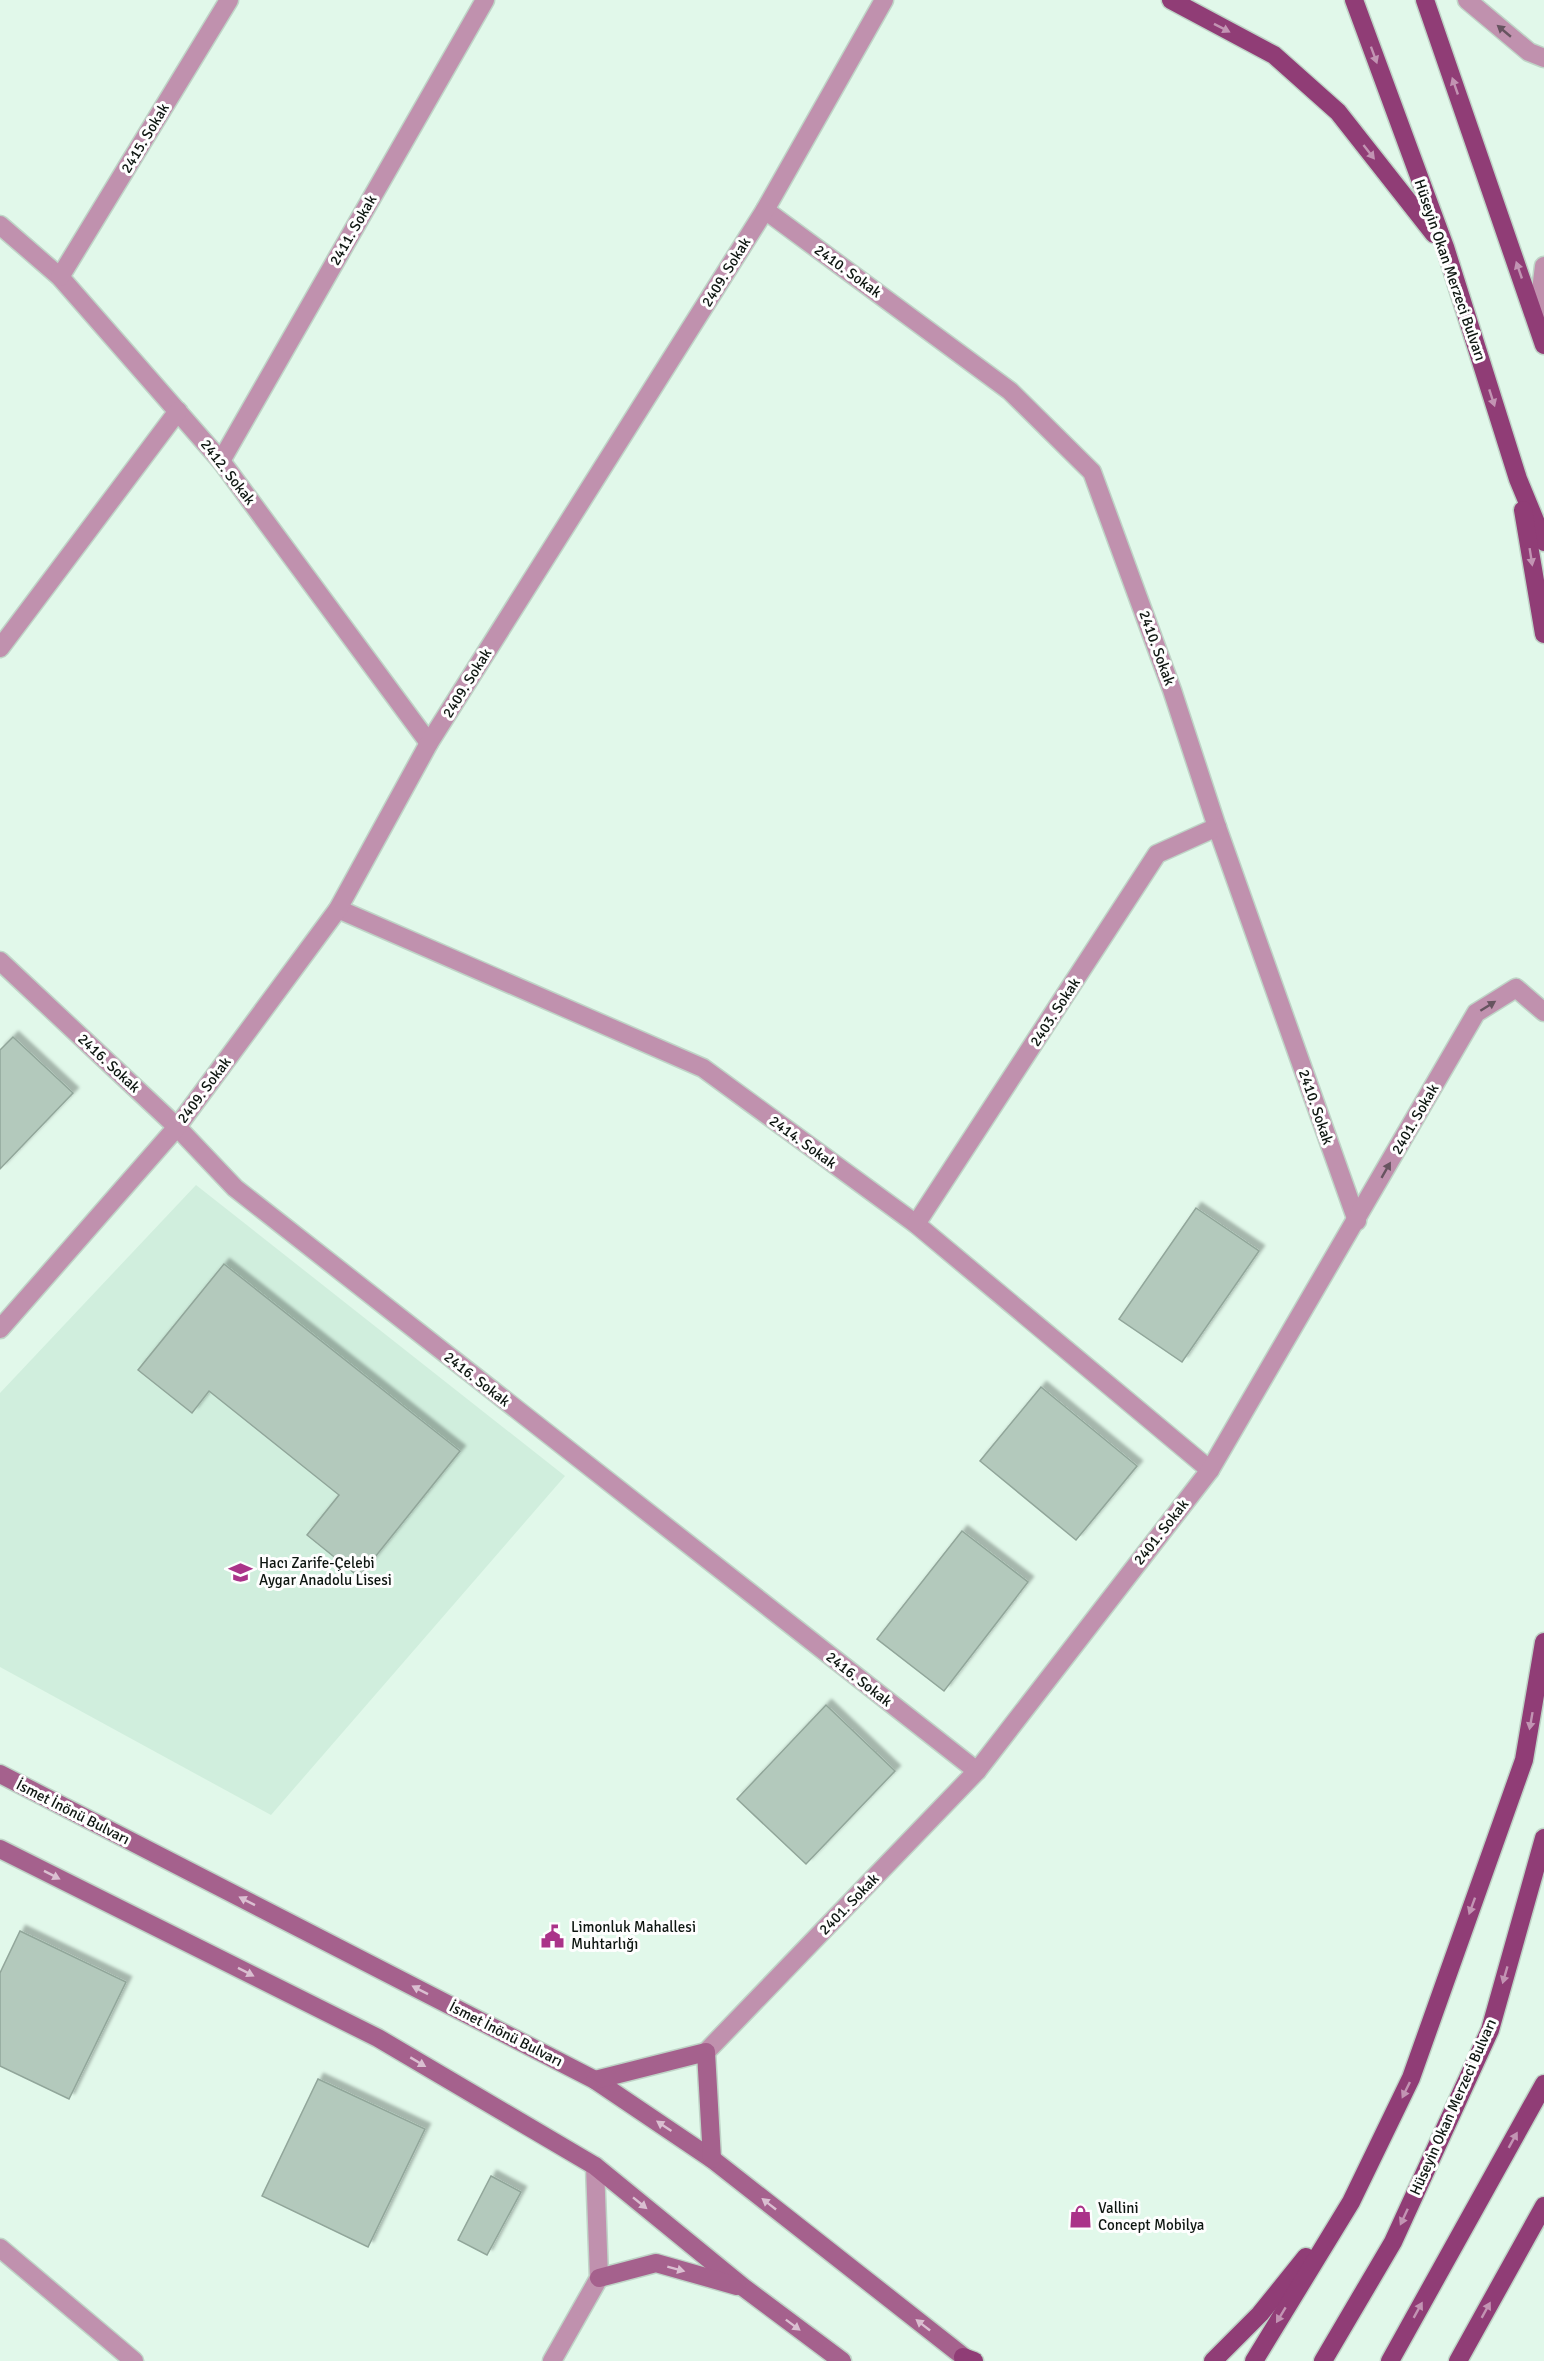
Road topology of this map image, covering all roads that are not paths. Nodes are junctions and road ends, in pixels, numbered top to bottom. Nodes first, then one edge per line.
1 (229, 0) edge
2 (485, 0) edge
3 (884, 0) edge
4 (1171, 0) edge
5 (1354, 0) edge
6 (1425, 0) edge
7 (1467, 0) edge
8 (1544, 58) edge
9 (765, 210) junction
10 (0, 225) edge
11 (1445, 248) junction
12 (1544, 266) edge
13 (60, 277) junction
14 (1540, 325) edge
15 (1544, 345) edge
16 (178, 411) junction
17 (221, 460) junction
18 (1518, 479) junction
19 (1544, 542) edge
20 (1544, 634) edge
21 (0, 648) edge
22 (429, 743) junction
23 (1217, 827) junction
24 (338, 909) junction
25 (0, 961) edge
26 (1544, 1012) edge
27 (177, 1126) junction
28 (1357, 1221) junction
29 (916, 1224) junction
30 (0, 1329) edge
31 (1210, 1470) junction
32 (1544, 1642) edge
33 (977, 1771) junction
34 (0, 1774) edge
35 (1544, 1838) edge
36 (0, 1849) edge
37 (706, 2052) junction
38 (595, 2080) junction
39 (1544, 2084) edge
40 (712, 2159) junction
41 (595, 2166) junction
42 (1351, 2202) junction
43 (1544, 2206) edge
44 (0, 2248) edge
45 (599, 2278) junction
46 (743, 2287) junction
47 (969, 2360) edge
48 (134, 2361) edge
49 (552, 2361) edge
50 (842, 2361) edge
51 (1213, 2361) edge
52 (1254, 2361) edge
53 (1323, 2361) edge
54 (1390, 2361) edge
55 (1458, 2361) edge

1 - 13 street, 2415. Sokak
2 - 17 street, 2411. Sokak
3 - 9 street, 2409. Sokak
4 -> 11 main road
5 -> 11 main road, Hüseyin Okan Merzeci Bulvarı
14 -> 6 main road
8 -> 7 street
9 - 22 street, 2409. Sokak
9 - 23 street, 2410. Sokak
10 - 13 street, 2412. Sokak
11 -> 18 main road, Hüseyin Okan Merzeci Bulvarı
12 - 14 street
13 - 16 street, 2412. Sokak
14 - 15 main road
16 - 17 street, 2412. Sokak
16 - 21 street
17 - 22 street, 2412. Sokak
18 - 19 main road, Hüseyin Okan Merzeci Bulvarı
18 -> 20 main road
22 - 24 street, 2409. Sokak
23 - 28 street, 2410. Sokak
23 - 29 street, 2403. Sokak
24 - 27 street, 2409. Sokak
24 - 29 street, 2414. Sokak
25 - 27 street, 2416. Sokak
28 -> 26 street, 2401. Sokak
27 - 30 street, 2409. Sokak
27 - 33 street, 2416. Sokak
28 - 31 street, 2401. Sokak
29 - 31 street, 2414. Sokak
31 - 33 street, 2401. Sokak
32 -> 42 main road
33 - 37 street, 2401. Sokak
38 -> 34 main road, İsmet İnönü Bulvarı
35 -> 53 main road, Hüseyin Okan Merzeci Bulvarı
36 -> 41 main road
37 - 38 main road
37 - 40 main road
40 -> 38 main road, İsmet İnönü Bulvarı
54 -> 39 main road
47 -> 40 main road, İsmet İnönü Bulvarı
41 - 45 street
41 -> 46 main road
42 - 51 main road
42 -> 52 main road
55 -> 43 main road
44 - 48 street
45 -> 46 main road
45 - 49 street
46 -> 50 main road

